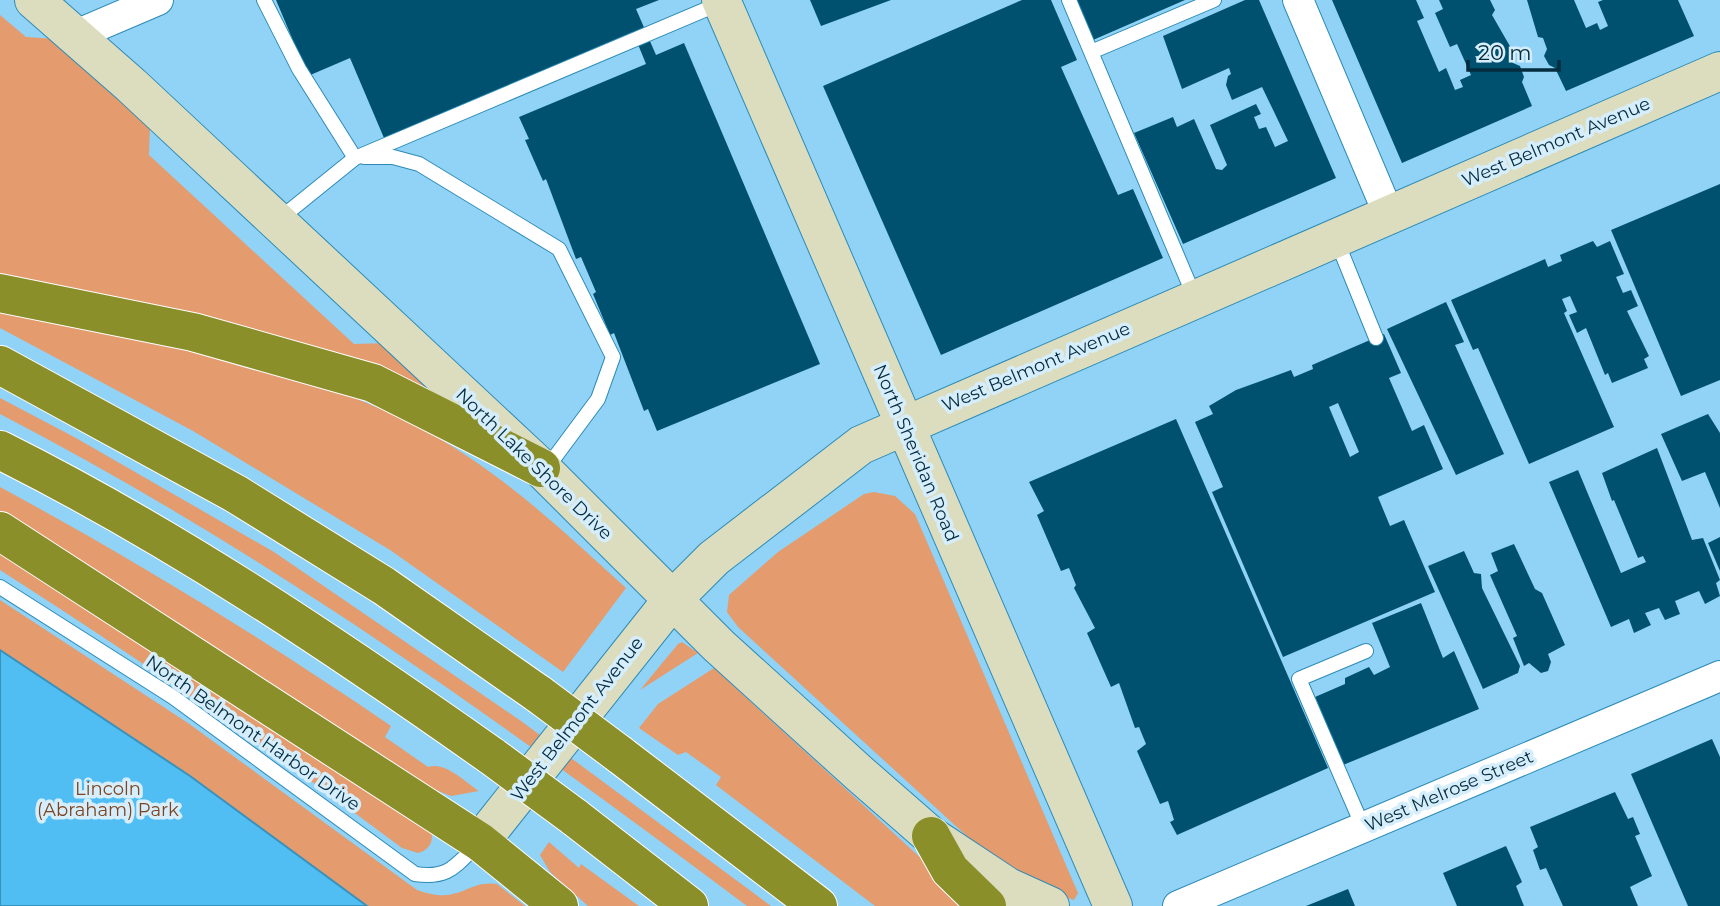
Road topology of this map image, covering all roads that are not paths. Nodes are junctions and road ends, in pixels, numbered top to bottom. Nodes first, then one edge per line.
1 (34, 0) edge
2 (158, 0) edge
3 (264, 0) edge
4 (1069, 0) edge
5 (1214, 0) edge
6 (1298, 0) edge
7 (722, 1) edge
8 (76, 35) junction
9 (1091, 52) junction
10 (1720, 71) edge
11 (355, 158) junction
12 (1388, 215) junction
13 (277, 221) junction
14 (1336, 237) junction
15 (0, 293) edge
16 (1195, 298) junction
17 (1376, 338) dead end
18 (0, 365) edge
19 (904, 424) junction
20 (0, 450) edge
21 (542, 470) junction
22 (0, 531) edge
23 (0, 587) edge
24 (671, 600) junction
25 (1366, 650) dead end
26 (1720, 676) edge
27 (1363, 827) junction
28 (931, 836) junction
29 (480, 842) junction
30 (559, 906) edge
31 (689, 906) edge
32 (818, 906) edge
33 (987, 906) edge
34 (1050, 906) edge
35 (1113, 906) edge
36 (1178, 906) edge

1 - 8 main road, North Lake Shore Drive
2 - 8 street
3 - 11 lane
4 - 9 lane
5 - 9 lane
6 - 12 street
7 - 11 lane
7 - 19 main road, North Sheridan Road
8 - 13 main road, North Lake Shore Drive
9 - 16 lane
10 - 12 main road, West Belmont Avenue
11 - 13 lane
11 - 21 lane
12 - 14 main road, West Belmont Avenue
13 - 21 main road, North Lake Shore Drive
14 - 16 main road, West Belmont Avenue
14 - 17 lane
15 - 21 highway
16 - 19 main road, West Belmont Avenue
18 - 32 highway, bridge
19 - 24 main road, West Belmont Avenue
19 - 35 main road, North Sheridan Road
20 - 31 highway, bridge
21 - 24 main road, North Lake Shore Drive
22 - 29 highway
23 - 29 lane, North Belmont Harbor Drive
24 - 28 main road, North Lake Shore Drive
24 - 29 main road, West Belmont Avenue
25 - 27 lane
26 - 27 street, West Melrose Street
27 - 36 street, West Melrose Street
28 - 33 highway
28 - 34 main road, North Lake Shore Drive
29 - 30 highway

